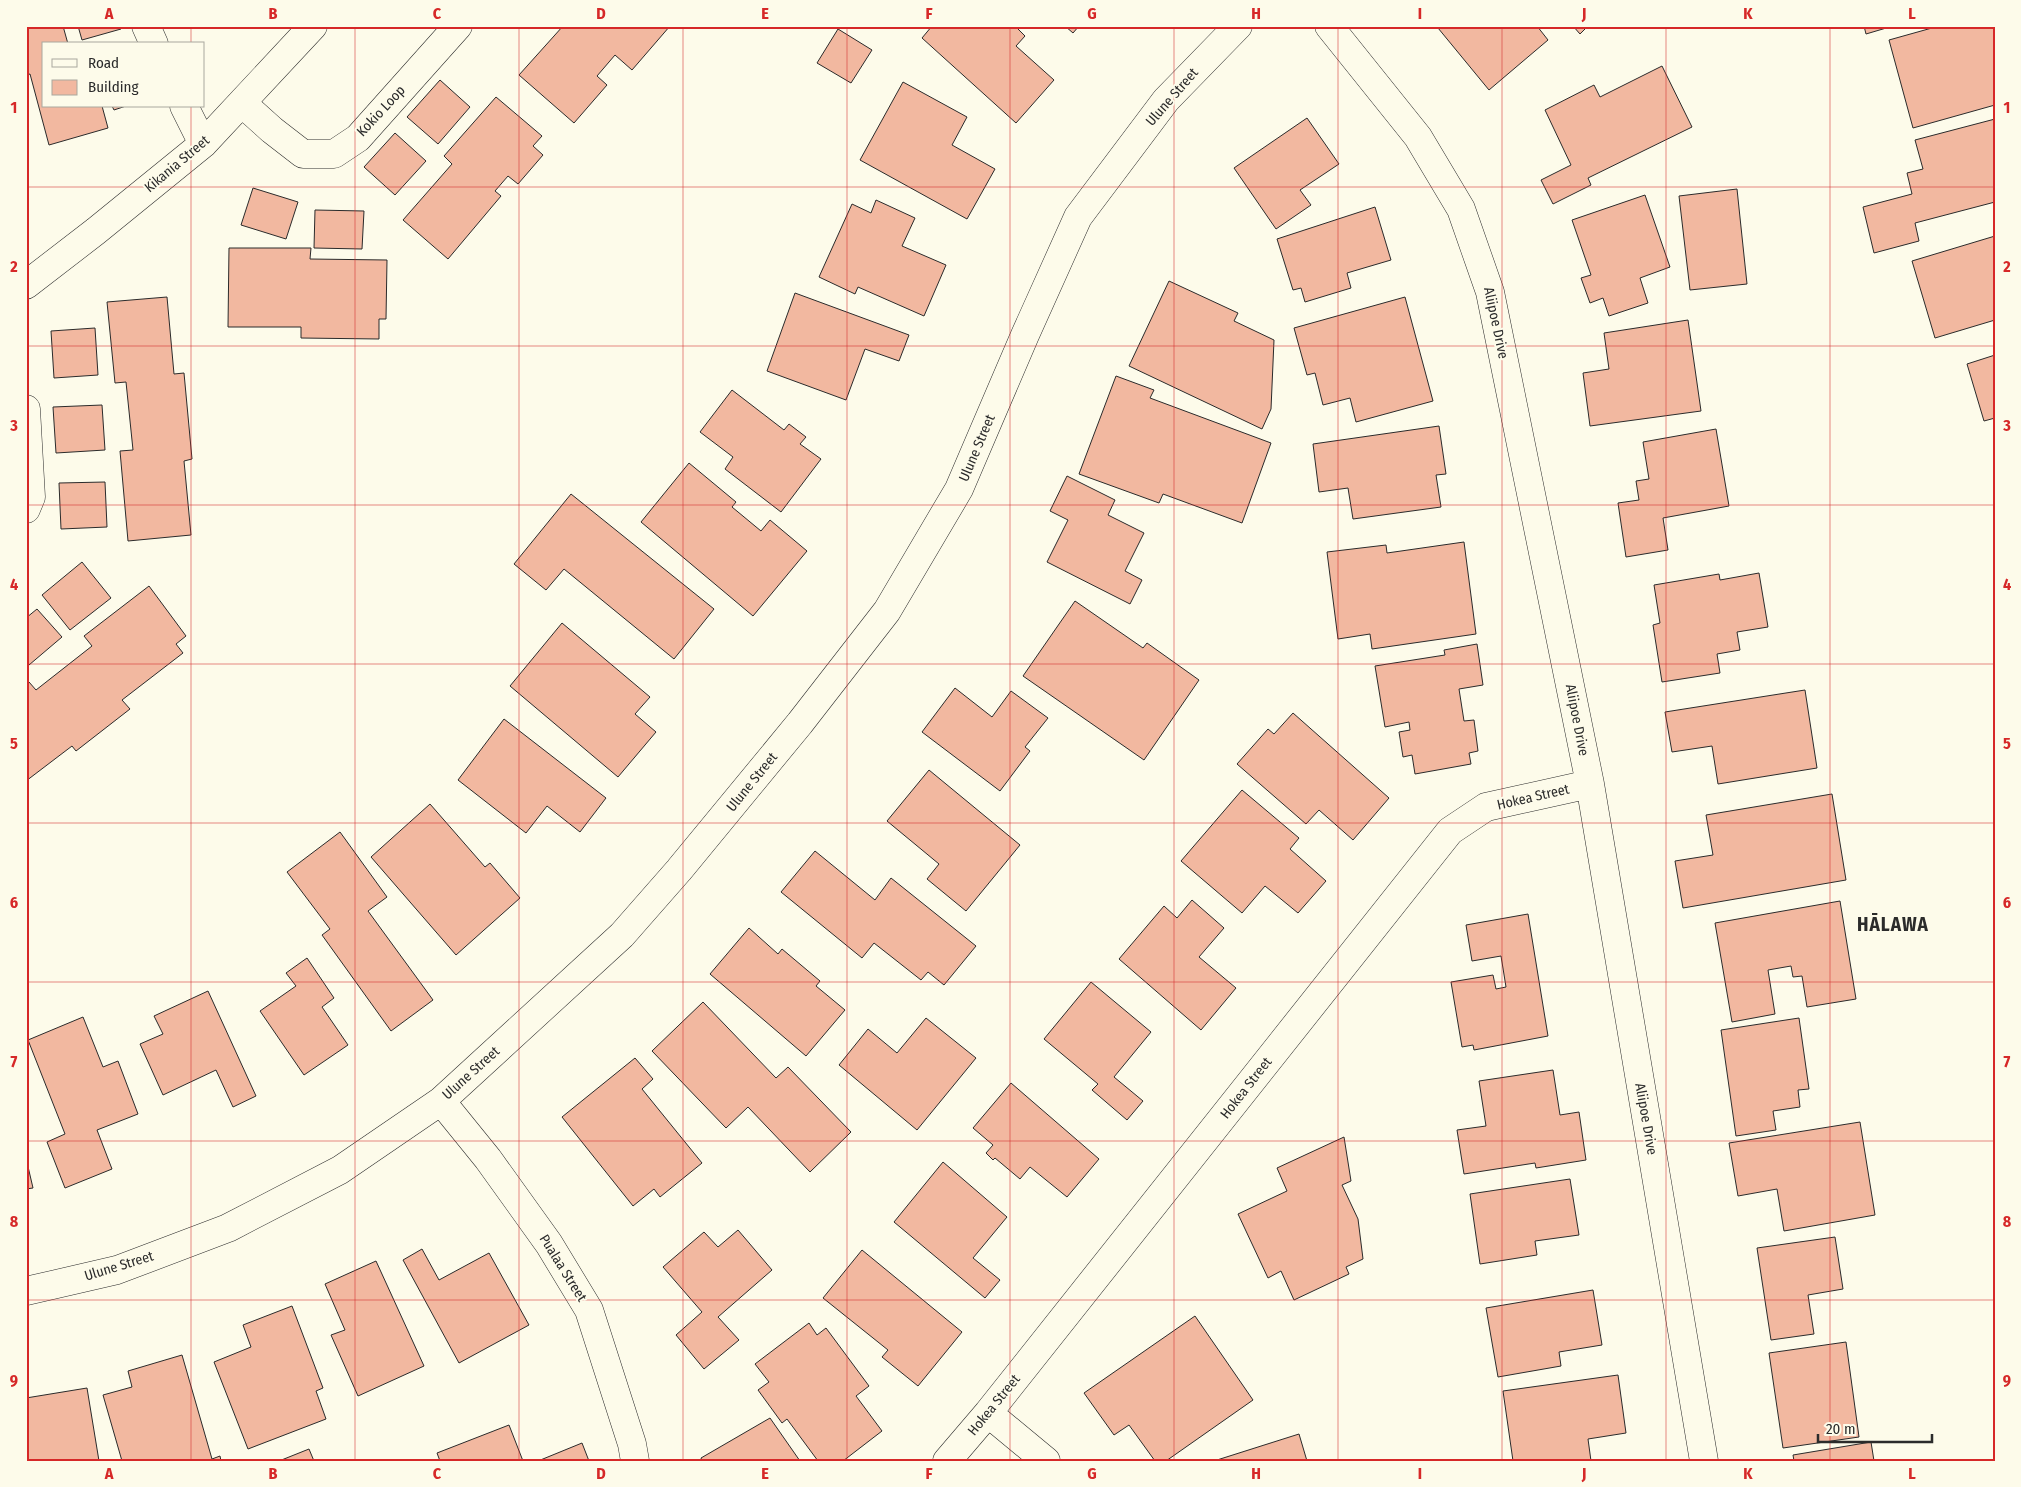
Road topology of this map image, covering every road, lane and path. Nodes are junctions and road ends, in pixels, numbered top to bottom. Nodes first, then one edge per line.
1 (146, 26) edge
2 (313, 26) edge
3 (458, 26) edge
4 (1238, 26) edge
5 (1329, 26) edge
6 (153, 42) edge
7 (242, 103) junction
8 (185, 108) edge
9 (203, 144) junction
10 (26, 285) edge
11 (26, 409) edge
12 (26, 509) edge
13 (1590, 784) junction
14 (441, 1101) junction
15 (26, 1291) edge
16 (988, 1413) junction
17 (635, 1461) edge
18 (947, 1461) edge
19 (1046, 1461) edge
20 (1704, 1461) edge

1 - 6 street
2 - 7 street, Kikania Street
3 - 7 street, Kokio Loop
4 - 14 street, Ulune Street
5 - 13 street, Aliipoe Drive
7 - 9 street, Kikania Street
8 - 9 street
9 - 10 street, Kikania Street
11 - 12 street
13 - 16 street, Hokea Street
13 - 20 street, Aliipoe Drive
14 - 15 street, Ulune Street
14 - 17 street, Pualaa Street
16 - 18 street, Hokea Street
16 - 19 street

